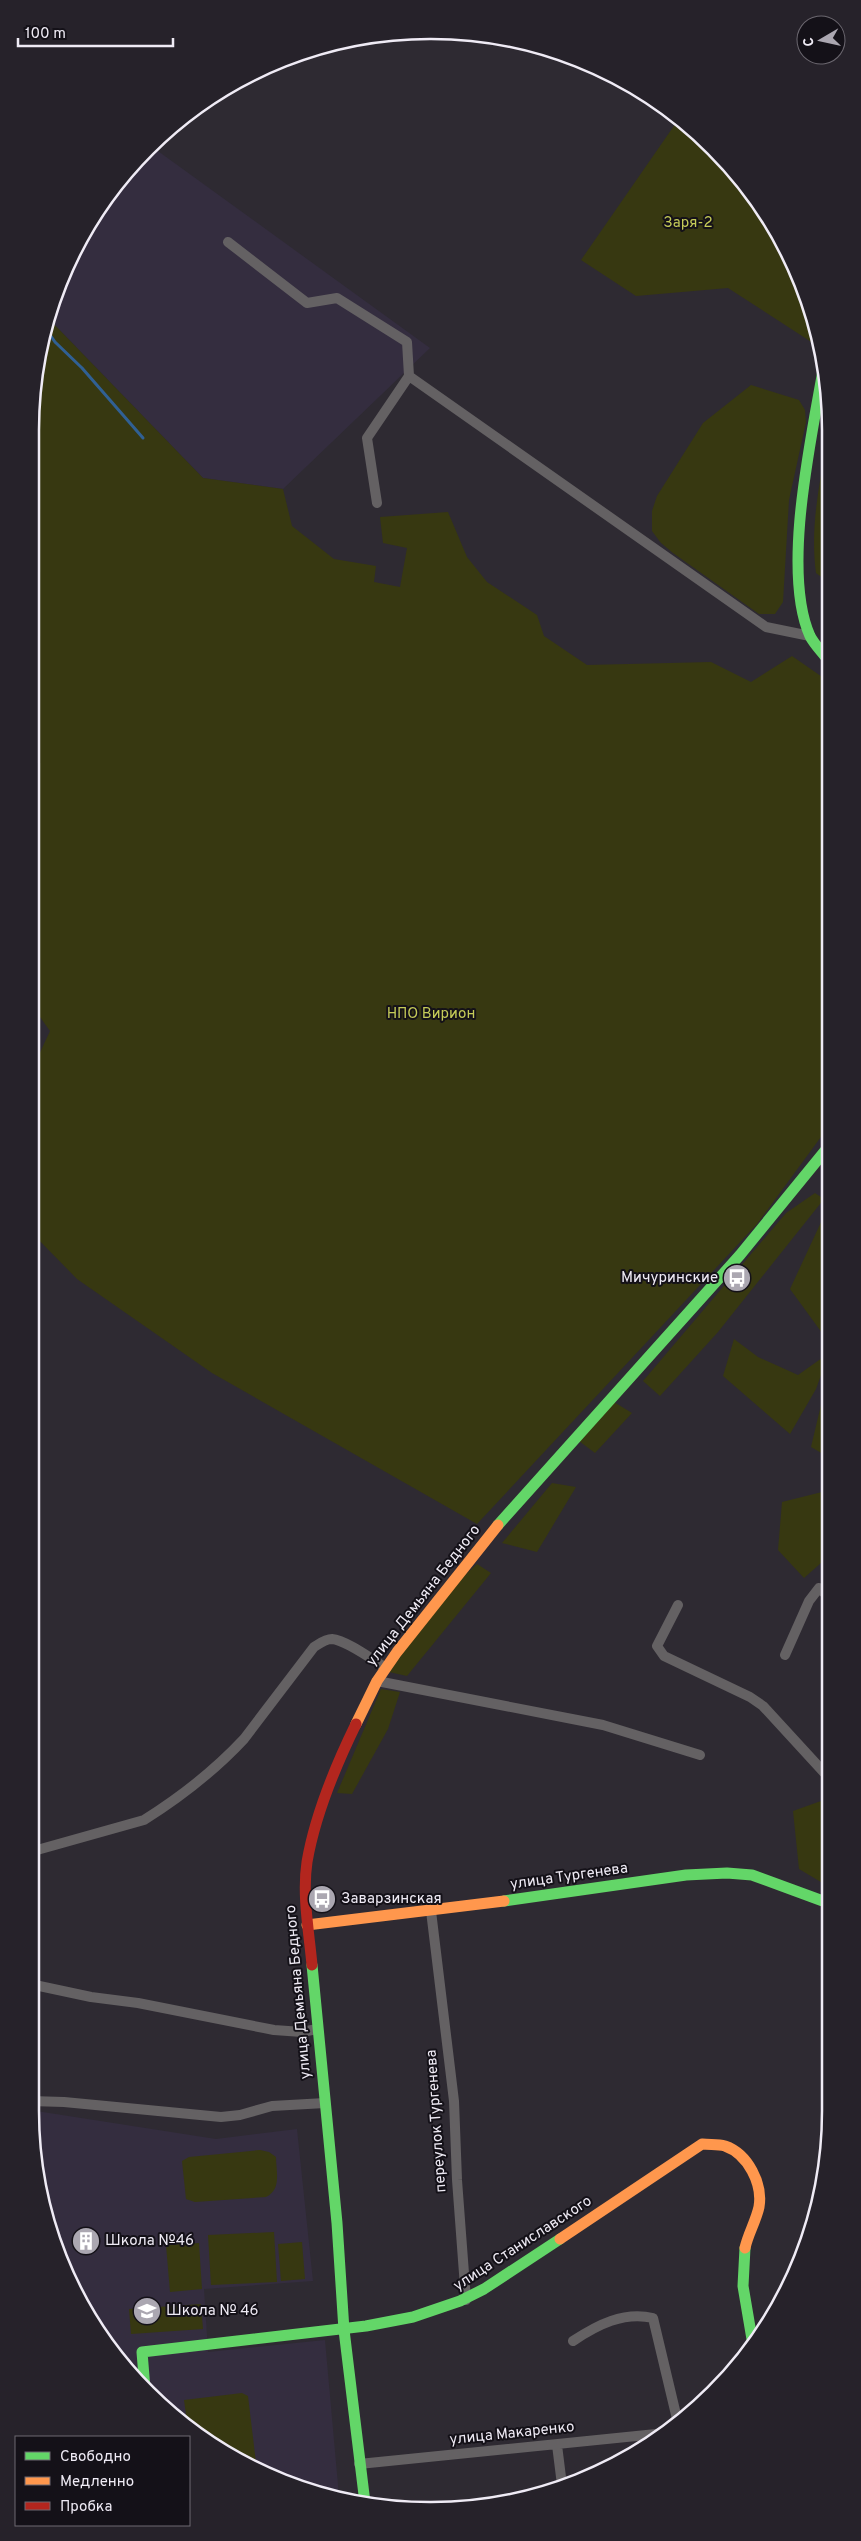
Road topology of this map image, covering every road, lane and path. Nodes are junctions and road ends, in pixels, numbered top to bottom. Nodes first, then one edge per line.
1 (228, 242) dead end
2 (409, 376) junction
3 (820, 390) edge
4 (377, 503) dead end
5 (810, 636) junction
6 (822, 652) edge
7 (822, 1155) edge
8 (822, 1591) edge
9 (678, 1605) dead end
10 (785, 1655) dead end
11 (386, 1668) junction
12 (377, 1681) junction
13 (700, 1755) dead end
14 (822, 1769) edge
15 (39, 1849) edge
16 (822, 1901) edge
17 (431, 1911) junction
18 (307, 1925) junction
19 (39, 1986) edge
20 (317, 2029) junction
21 (39, 2101) edge
22 (325, 2103) junction
23 (466, 2300) junction
24 (344, 2330) junction
25 (751, 2334) edge
26 (573, 2340) dead end
27 (144, 2378) edge
28 (676, 2415) edge
29 (646, 2437) edge
30 (558, 2444) junction
31 (359, 2464) junction
32 (561, 2479) edge
33 (363, 2496) edge

1 - 2 street
2 - 4 street
2 - 5 street
3 - 5 street
5 - 6 street
7 - 11 street, улица Демьяна Бедного
8 - 10 street
9 - 14 street
11 - 12 street, улица Демьяна Бедного
11 - 15 street
12 - 13 street
12 - 18 street, улица Демьяна Бедного
16 - 17 street, улица Тургенева
17 - 18 street, улица Тургенева
17 - 23 street, переулок Тургенева
18 - 20 street, улица Демьяна Бедного
19 - 20 street
20 - 22 street, улица Демьяна Бедного
21 - 22 street
22 - 24 street, улица Демьяна Бедного
23 - 24 street, улица Станиславского
23 - 25 street, улица Станиславского
24 - 27 street, улица Станиславского
24 - 31 street, улица Демьяна Бедного
26 - 28 street
29 - 30 street, улица Макаренко
30 - 31 street, улица Макаренко
30 - 32 street
31 - 33 street, улица Демьяна Бедного

